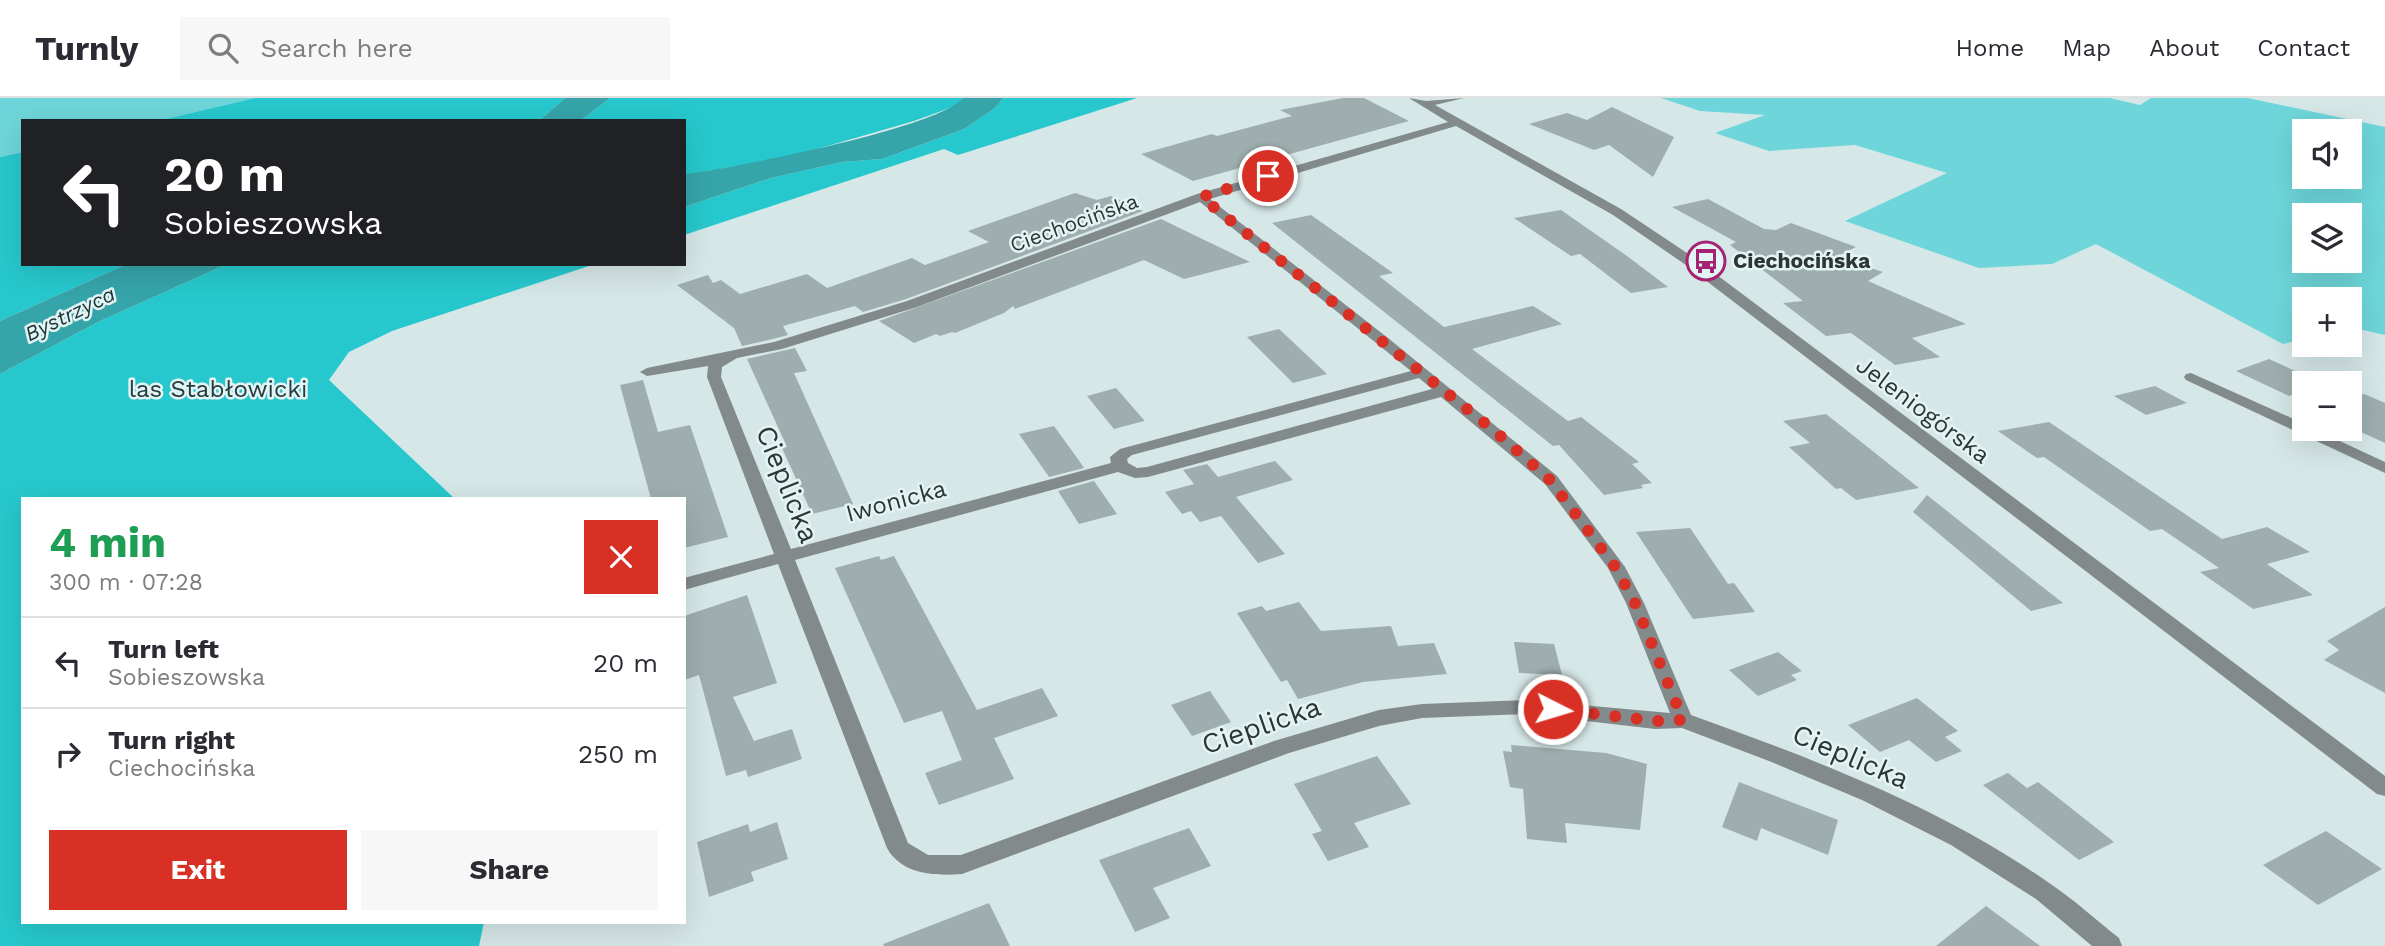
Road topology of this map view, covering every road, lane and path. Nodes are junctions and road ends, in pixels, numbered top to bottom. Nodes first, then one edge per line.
1 (1459, 98) edge
2 (1420, 101) edge
3 (1459, 122) junction
4 (1201, 197) junction
5 (717, 367) junction
6 (647, 372) dead end
7 (1421, 373) junction
8 (2190, 377) dead end
9 (1444, 391) junction
10 (1120, 466) junction
11 (2385, 468) edge
12 (785, 557) junction
13 (686, 583) edge
14 (1683, 720) junction
15 (2385, 788) edge
16 (2110, 946) edge

1 - 2 street
2 - 3 street, Jeleniogórska
3 - 4 street, Ciechocińska
3 - 15 street, Jeleniogórska
4 - 5 street, Ciechocińska
4 - 7 street
5 - 6 street, Ciechocińska
5 - 12 street, Cieplicka
7 - 9 street
7 - 10 street, Iwonicka
8 - 11 street
9 - 10 street, Iwonicka
9 - 14 street
10 - 12 street, Iwonicka
12 - 13 street, Iwonicka
12 - 14 street, Cieplicka
14 - 16 street, Cieplicka

